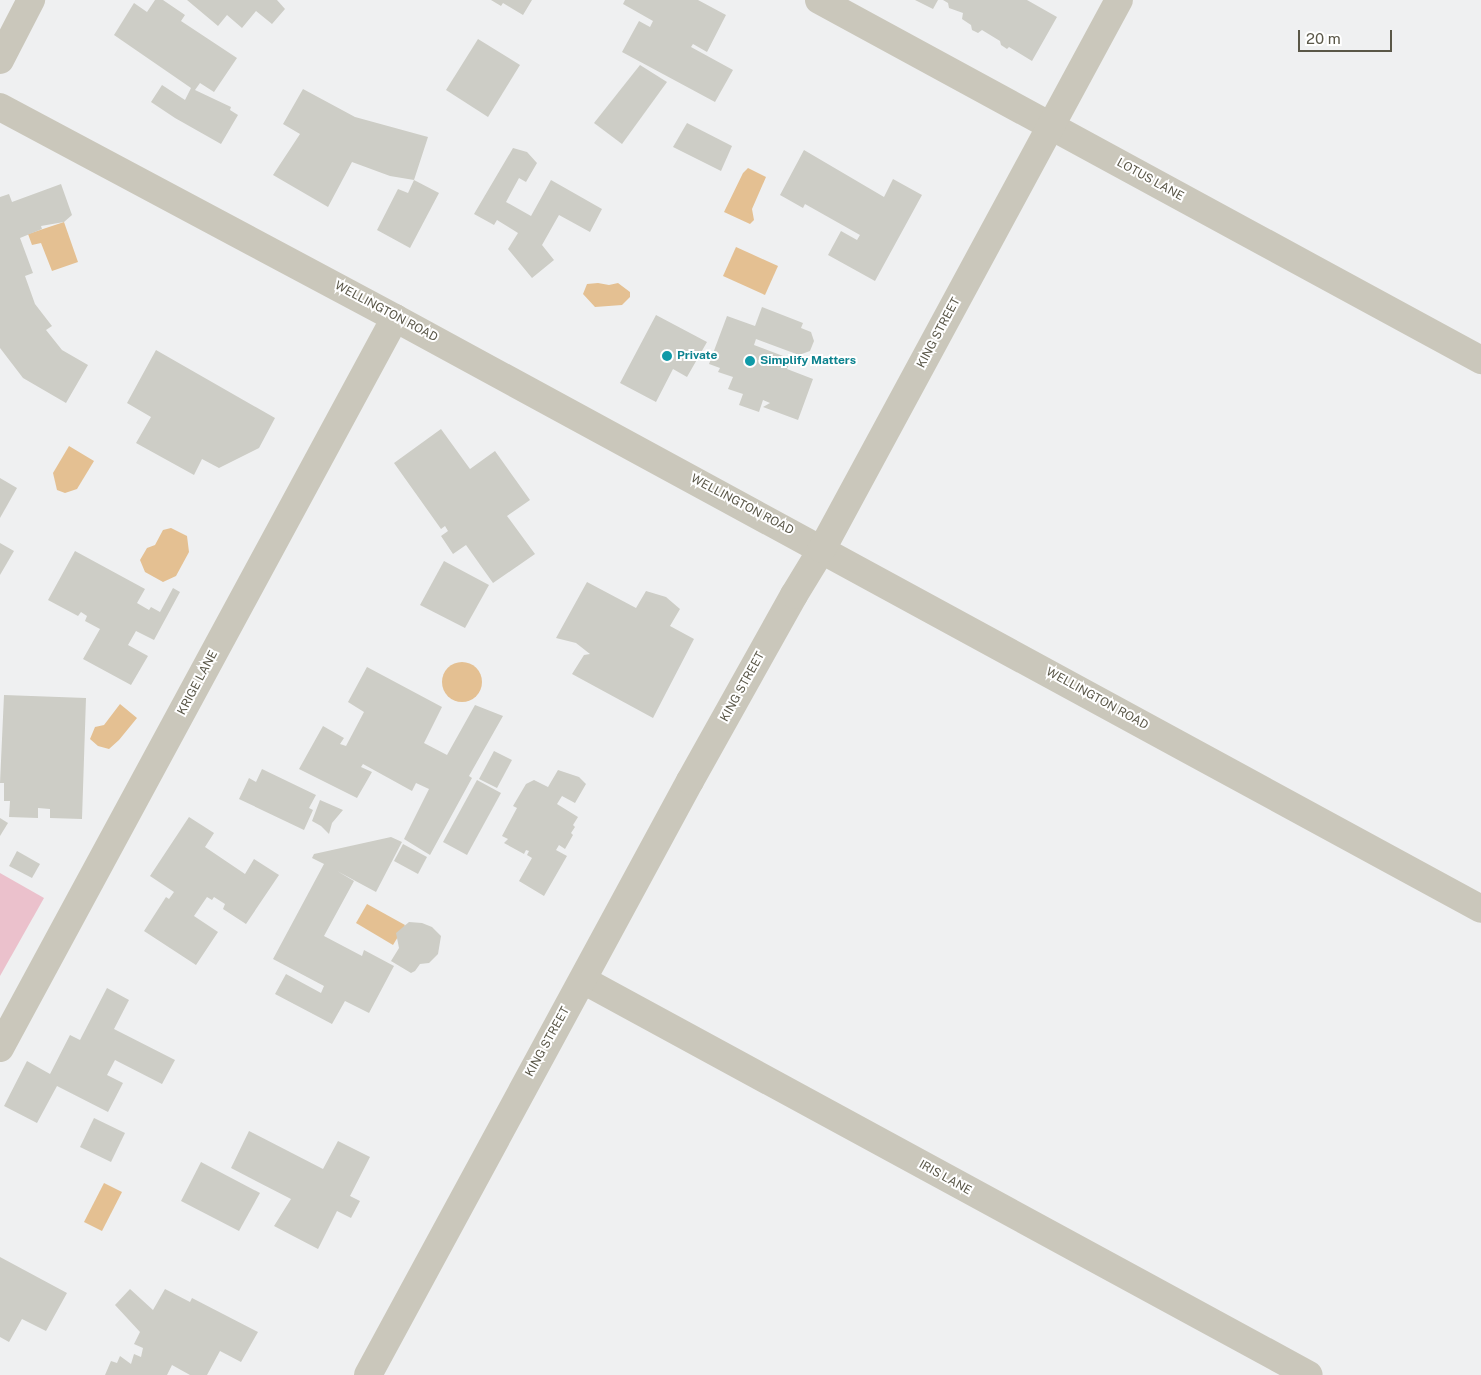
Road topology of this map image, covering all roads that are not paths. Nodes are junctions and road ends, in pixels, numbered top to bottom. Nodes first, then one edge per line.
1 (31, 0) edge
2 (819, 0) edge
3 (1119, 0) edge
4 (0, 60) edge
5 (0, 107) edge
6 (1051, 125) junction
7 (396, 318) junction
8 (1481, 360) edge
9 (822, 549) junction
10 (1481, 908) edge
11 (583, 980) junction
12 (0, 1048) edge
13 (368, 1375) edge
14 (1308, 1375) edge

1 - 4 street
2 - 6 street, LOTUS LANE
3 - 6 street, KING STREET
5 - 7 street, WELLINGTON ROAD
6 - 8 street, LOTUS LANE
6 - 9 street, KING STREET
7 - 9 street, WELLINGTON ROAD
7 - 12 street, KRIGE LANE
9 - 10 street, WELLINGTON ROAD
9 - 11 street, KING STREET
11 - 13 street, KING STREET
11 - 14 street, IRIS LANE

